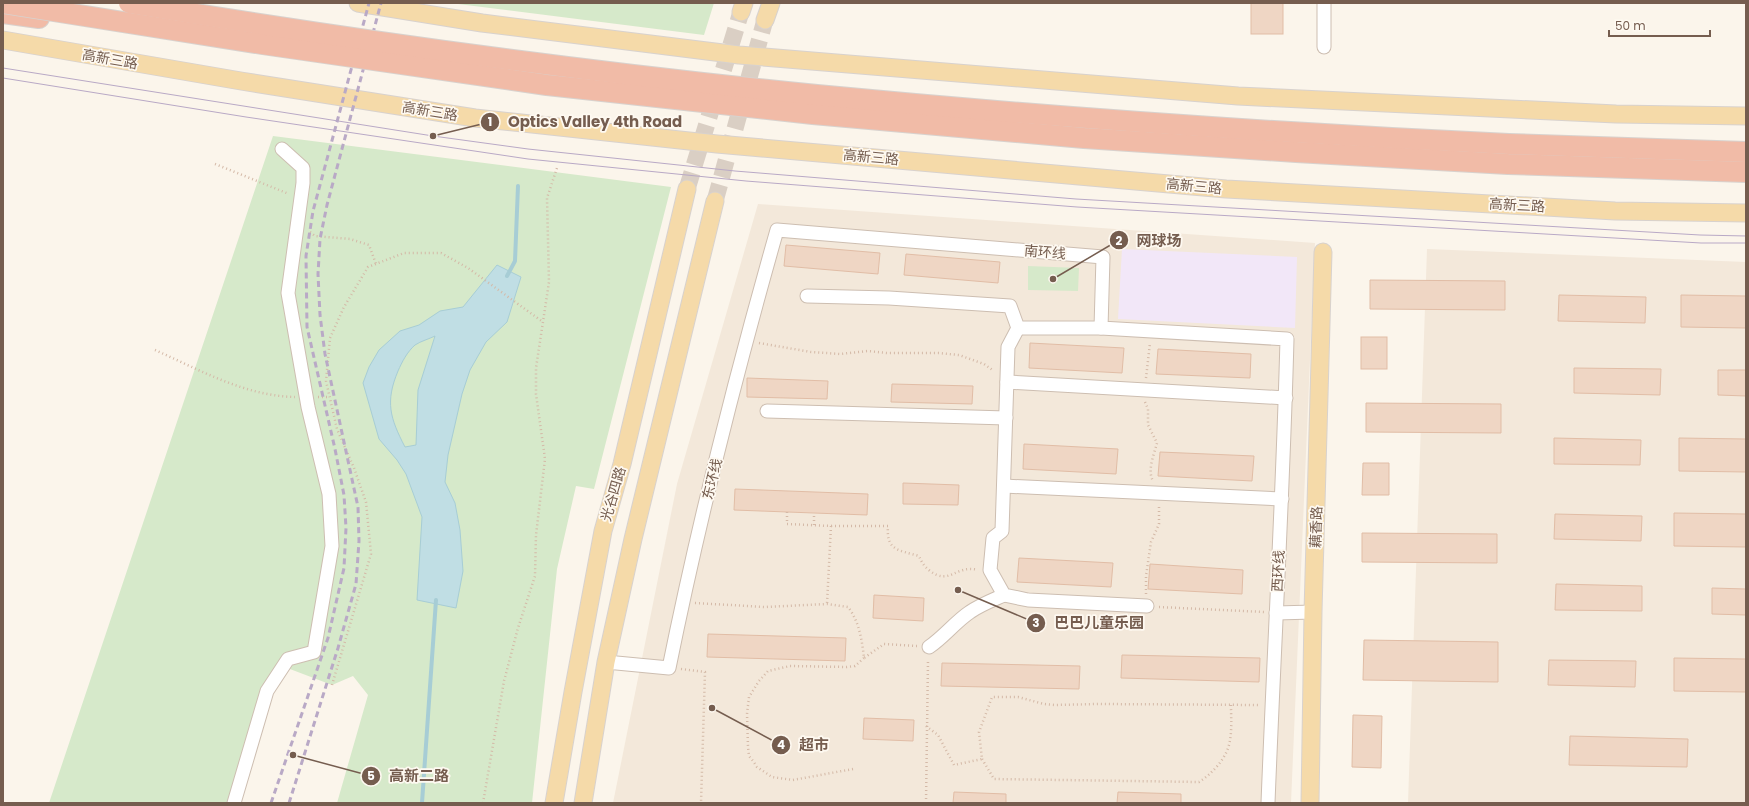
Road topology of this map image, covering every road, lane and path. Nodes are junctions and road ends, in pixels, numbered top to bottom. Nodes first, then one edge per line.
1 (3, 3) edge
2 (129, 3) edge
3 (162, 3) edge
4 (358, 3) edge
5 (771, 3) edge
6 (1324, 3) edge
7 (3, 14) edge
8 (765, 20) tunnel mouth
9 (264, 35) junction
10 (3, 40) edge
11 (1324, 47) dead end
12 (1746, 116) edge
13 (282, 149) dead end
14 (1746, 152) edge
15 (557, 168) dead end
16 (1746, 172) edge
17 (687, 188) tunnel mouth
18 (715, 201) tunnel mouth
19 (1746, 213) edge
20 (777, 230) joint
21 (1323, 252) dead end
22 (807, 296) dead end
23 (543, 322) junction
24 (1018, 328) junction
25 (1101, 328) junction
26 (1151, 330) junction
27 (746, 341) junction
28 (155, 350) dead end
29 (1007, 382) junction
30 (1145, 390) junction
31 (306, 397) junction
32 (329, 398) junction
33 (1286, 398) junction
34 (767, 411) dead end
35 (1006, 418) junction
36 (1004, 486) junction
37 (1159, 493) junction
38 (1282, 499) junction
39 (787, 512) dead end
40 (814, 513) dead end
41 (814, 525) junction
42 (831, 526) junction
43 (990, 570) junction
44 (1004, 595) junction
45 (682, 603) junction
46 (827, 604) junction
47 (1147, 606) junction
48 (1313, 612) junction
49 (1276, 613) junction
50 (929, 647) junction
51 (864, 658) junction
52 (606, 662) junction
53 (669, 668) junction
54 (332, 684) dead end
55 (1231, 705) junction
56 (1272, 705) junction
57 (926, 726) junction
58 (982, 758) junction
59 (853, 769) dead end
60 (234, 803) edge
61 (484, 803) edge
62 (554, 803) edge
63 (583, 803) edge
64 (701, 803) edge
65 (926, 803) edge
66 (1268, 803) edge
67 (1310, 803) edge

1 - 9 highway, bridge
2 - 9 highway, bridge
3 - 9 highway, bridge
4 - 12 main road
5 - 8 main road
6 - 11 street
7 - 9 highway, bridge
9 - 14 highway, bridge
9 - 16 highway, bridge
10 - 19 main road, 高新三路
13 - 31 street
15 - 23 path
17 - 62 main road, 光谷四路
18 - 52 main road, 光谷四路
20 - 25 street, 南环线
20 - 27 street, 东环线
21 - 48 main road, 藕香路
22 - 24 street
23 - 32 path
23 - 61 path
24 - 25 street
24 - 29 street
25 - 26 street
26 - 30 path
26 - 33 street, 西环线
27 - 29 path
27 - 45 street, 东环线
28 - 31 path
29 - 30 street
29 - 35 street
30 - 33 street
30 - 37 path
31 - 32 path
31 - 60 street
32 - 54 path
33 - 38 street, 西环线
34 - 35 street
35 - 36 street
36 - 37 street
36 - 43 street
37 - 38 street
37 - 47 path
38 - 49 street, 西环线
39 - 41 path
40 - 41 path
41 - 42 path
42 - 43 path
42 - 46 path
43 - 44 street
44 - 47 street
44 - 50 street
45 - 46 path
45 - 53 street, 东环线
46 - 51 path
47 - 49 path
48 - 49 street
48 - 67 main road, 藕香路
49 - 56 street, 西环线
50 - 51 path
50 - 57 path
51 - 59 path
52 - 53 street
52 - 63 main road, 光谷四路
53 - 64 path
55 - 56 path
55 - 58 path
55 - 58 path
56 - 66 street, 西环线
57 - 58 path
57 - 65 path

